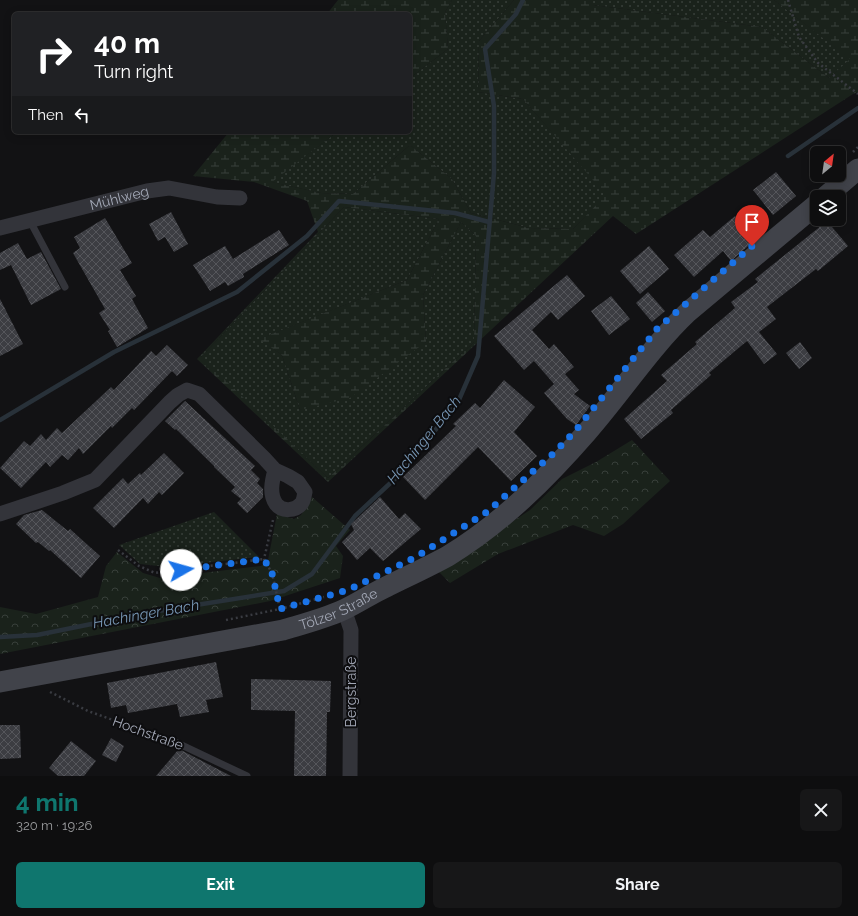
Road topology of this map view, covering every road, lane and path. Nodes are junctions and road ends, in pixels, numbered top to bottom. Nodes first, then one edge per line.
1 (788, 0) edge
2 (858, 94) edge
3 (858, 169) edge
4 (833, 190) edge
5 (240, 198) dead end
6 (810, 210) edge
7 (30, 221) junction
8 (0, 228) edge
9 (65, 287) dead end
10 (275, 470) junction
11 (277, 506) junction
12 (0, 514) edge
13 (118, 550) dead end
14 (264, 559) junction
15 (325, 596) dead end
16 (280, 609) junction
17 (344, 609) junction
18 (226, 620) dead end
19 (0, 682) edge
20 (48, 691) dead end
21 (174, 741) joint
22 (247, 776) edge
23 (350, 776) edge

1 - 2 path
3 - 4 main road
5 - 7 street, Mühlweg
6 - 17 main road, Tölzer Straße
7 - 8 street, Mühlweg
7 - 9 lane
10 - 11 street
10 - 11 street
10 - 12 street
11 - 14 path
13 - 14 path
14 - 16 path
15 - 16 path
16 - 18 path
17 - 19 main road, Tölzer Straße
17 - 23 street, Bergstraße
20 - 21 path, Hochstraße
21 - 22 lane, Hochstraße

